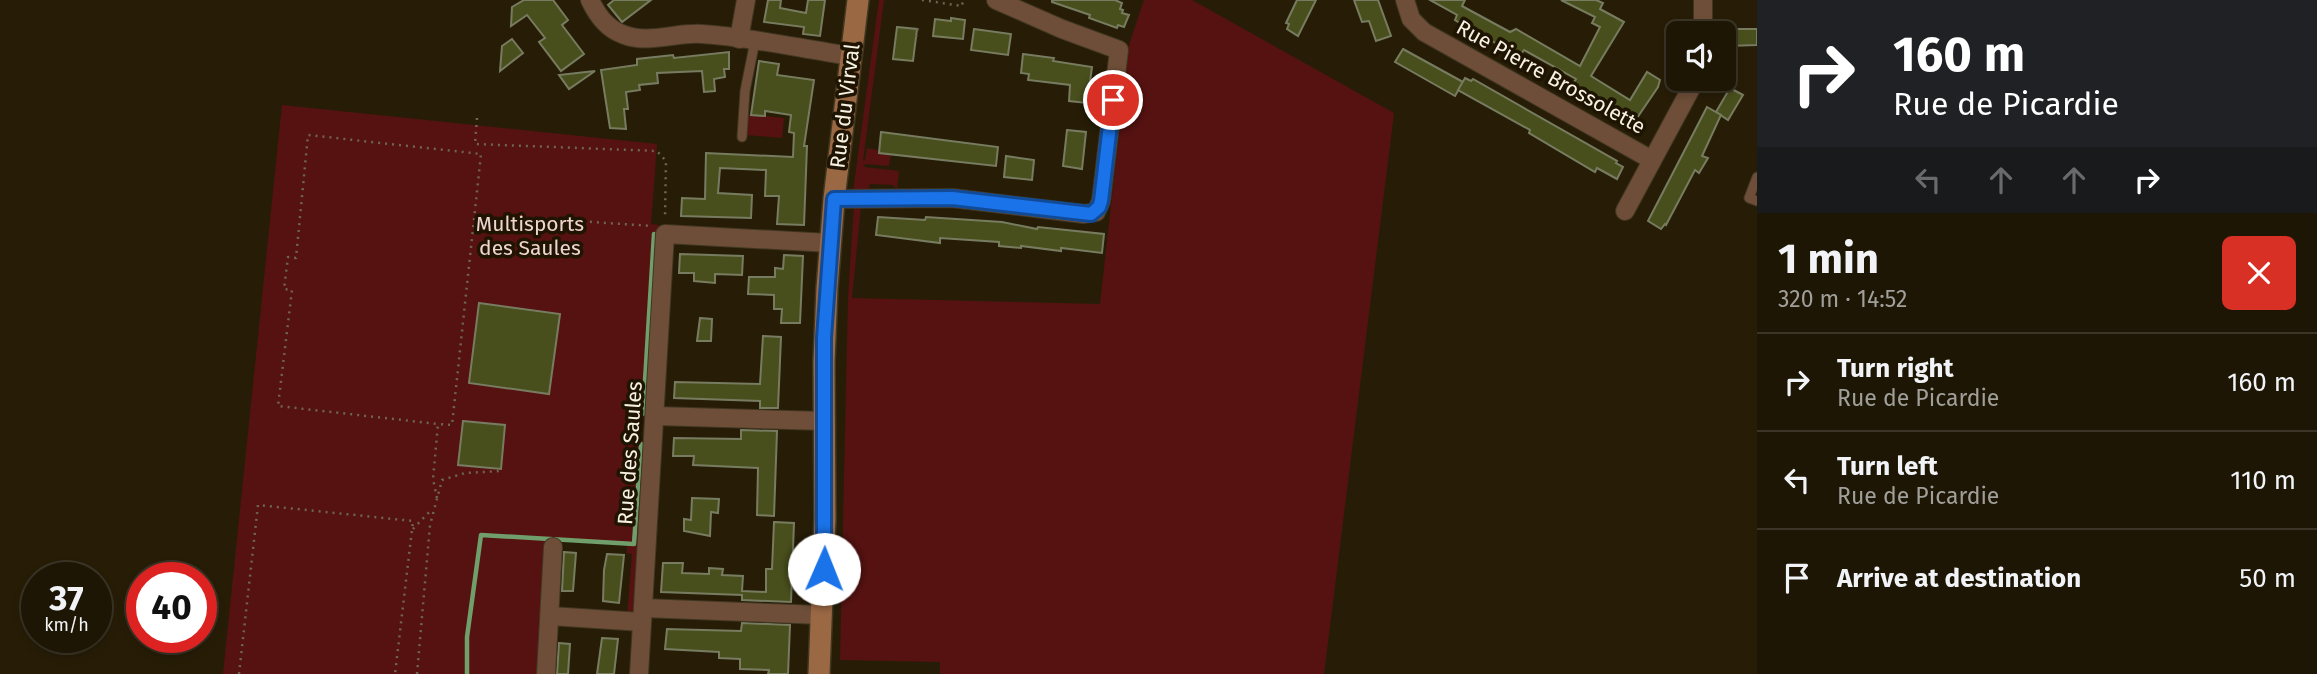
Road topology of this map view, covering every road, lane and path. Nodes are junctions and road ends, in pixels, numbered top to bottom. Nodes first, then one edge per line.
1 (590, 0) edge
2 (746, 0) edge
3 (858, 0) edge
4 (922, 0) edge
5 (963, 0) edge
6 (996, 0) edge
7 (1405, 0) edge
8 (1703, 0) edge
9 (1703, 21) edge
10 (918, 27) dead end
11 (916, 37) dead end
12 (747, 40) junction
13 (851, 56) junction
14 (1689, 91) edge
15 (477, 118) dead end
16 (742, 137) dead end
17 (1652, 160) junction
18 (1757, 177) edge
19 (834, 199) junction
20 (1757, 201) edge
21 (1625, 211) dead end
22 (567, 222) dead end
23 (665, 231) junction
24 (830, 243) junction
25 (656, 416) junction
26 (824, 421) junction
27 (438, 424) junction
28 (501, 471) dead end
29 (437, 498) junction
30 (435, 506) junction
31 (411, 530) junction
32 (553, 547) dead end
33 (643, 615) junction
34 (822, 615) junction
35 (550, 616) junction
36 (239, 674) edge
37 (394, 674) edge
38 (416, 674) edge
39 (546, 674) edge
40 (639, 674) edge
41 (820, 674) edge

1 - 12 street
2 - 12 street
3 - 13 street, Rue du Virval
4 - 5 path
6 - 19 street
7 - 17 street, Rue Pierre Brossolette
8 - 9 street
10 - 11 path
12 - 13 street
12 - 16 lane
13 - 19 street, Rue du Virval
14 - 17 street
15 - 23 path
17 - 21 street
18 - 20 lane
19 - 24 street, Rue du Virval
22 - 23 path
23 - 24 street
23 - 25 street, Rue des Saules
24 - 26 street, Rue du Virval
25 - 26 street
25 - 33 street, Rue des Saules
26 - 34 street, Rue du Virval
27 - 27 path
27 - 29 path
28 - 29 path
29 - 30 path
30 - 31 path
30 - 38 path
31 - 36 path
31 - 37 path
32 - 35 street
33 - 34 street
33 - 35 street
33 - 40 street, Rue des Saules
34 - 41 street, Rue du Virval
35 - 39 street

